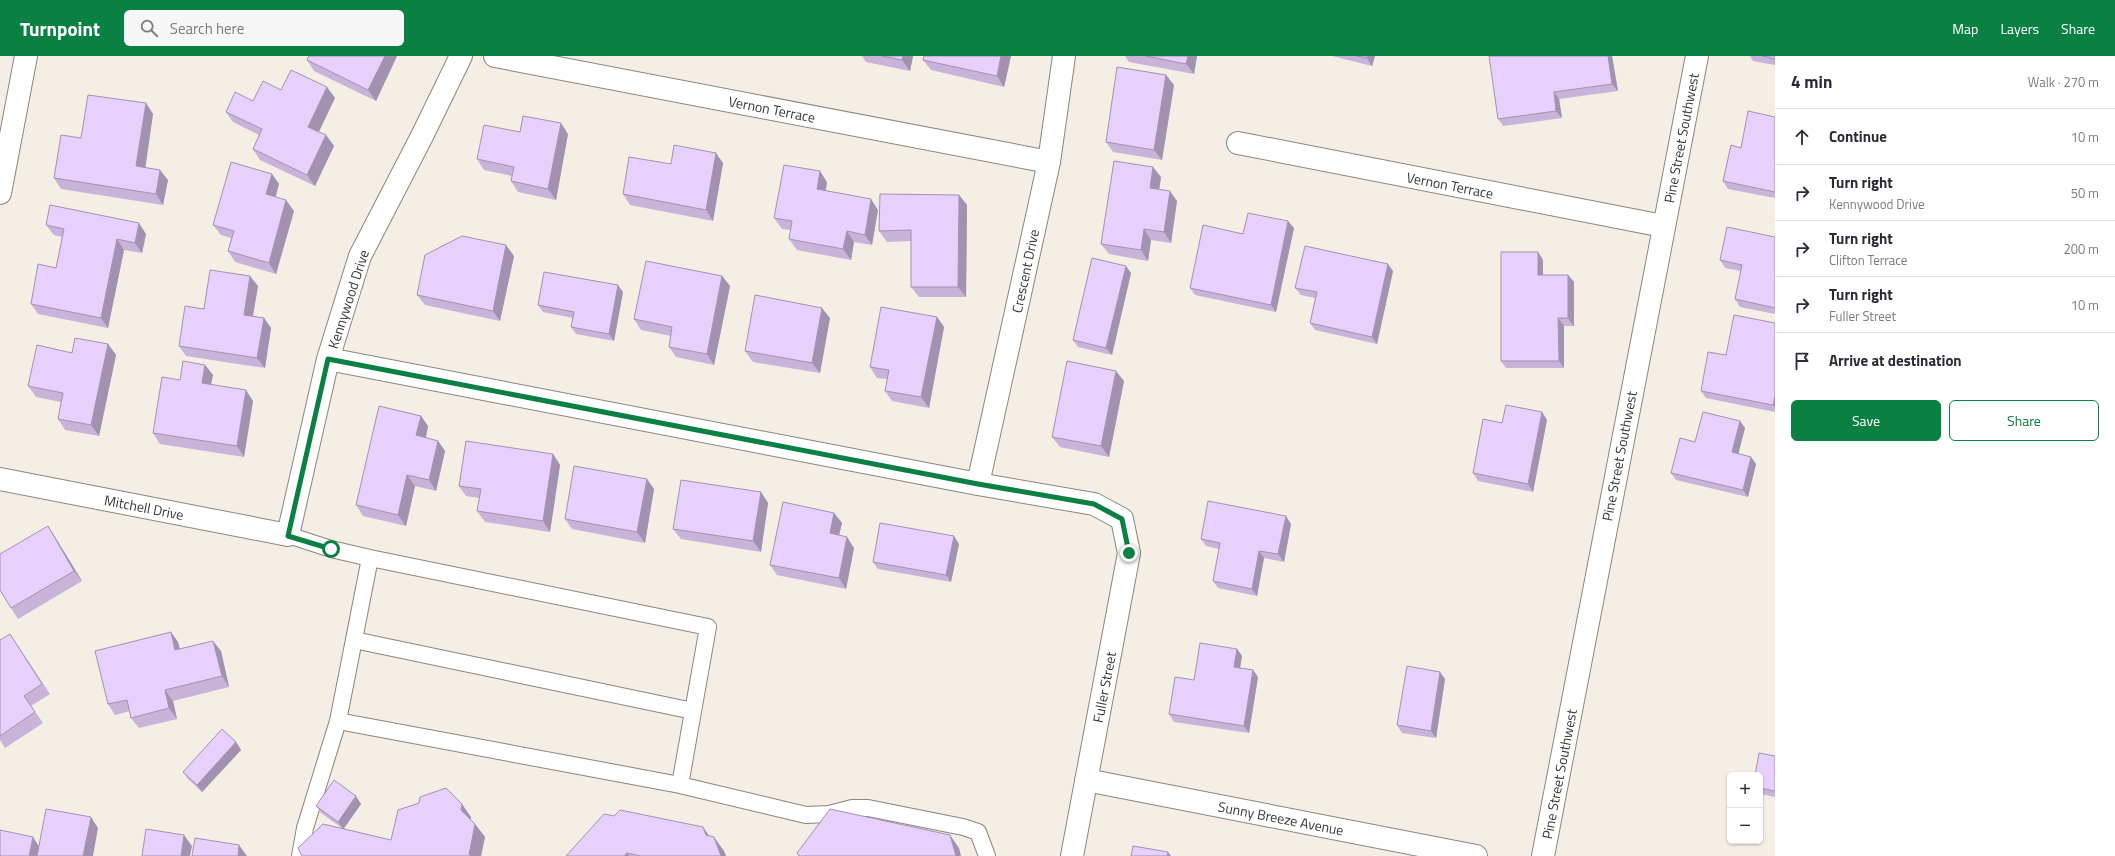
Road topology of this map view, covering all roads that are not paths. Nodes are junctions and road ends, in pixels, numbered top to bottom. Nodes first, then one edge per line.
1 (26, 56) edge
2 (461, 56) edge
3 (495, 56) edge
4 (1064, 56) edge
5 (1697, 56) edge
6 (1238, 143) dead end
7 (1049, 162) junction
8 (0, 193) edge
9 (1663, 226) junction
10 (328, 359) junction
11 (0, 479) edge
12 (978, 484) junction
13 (288, 536) junction
14 (370, 558) junction
15 (354, 640) junction
16 (693, 710) junction
17 (338, 721) junction
18 (1086, 780) junction
19 (680, 785) junction
20 (300, 856) edge
21 (987, 856) edge
22 (1072, 856) edge
23 (1476, 856) edge
24 (1543, 856) edge

1 - 8 street
2 - 10 street, Kennywood Drive
3 - 7 street, Vernon Terrace
4 - 7 street, Crescent Drive
5 - 9 street, Pine Street Southwest
6 - 9 street, Vernon Terrace
7 - 12 street, Crescent Drive
9 - 24 street, Pine Street Southwest
10 - 12 street
10 - 13 street, Kennywood Drive
11 - 13 street, Mitchell Drive
12 - 18 street, Fuller Street
13 - 14 lane
14 - 15 lane
14 - 16 lane
15 - 16 lane
15 - 17 lane
16 - 19 lane
17 - 19 lane
17 - 20 lane
18 - 22 street, Fuller Street
18 - 23 street, Sunny Breeze Avenue
19 - 21 lane

